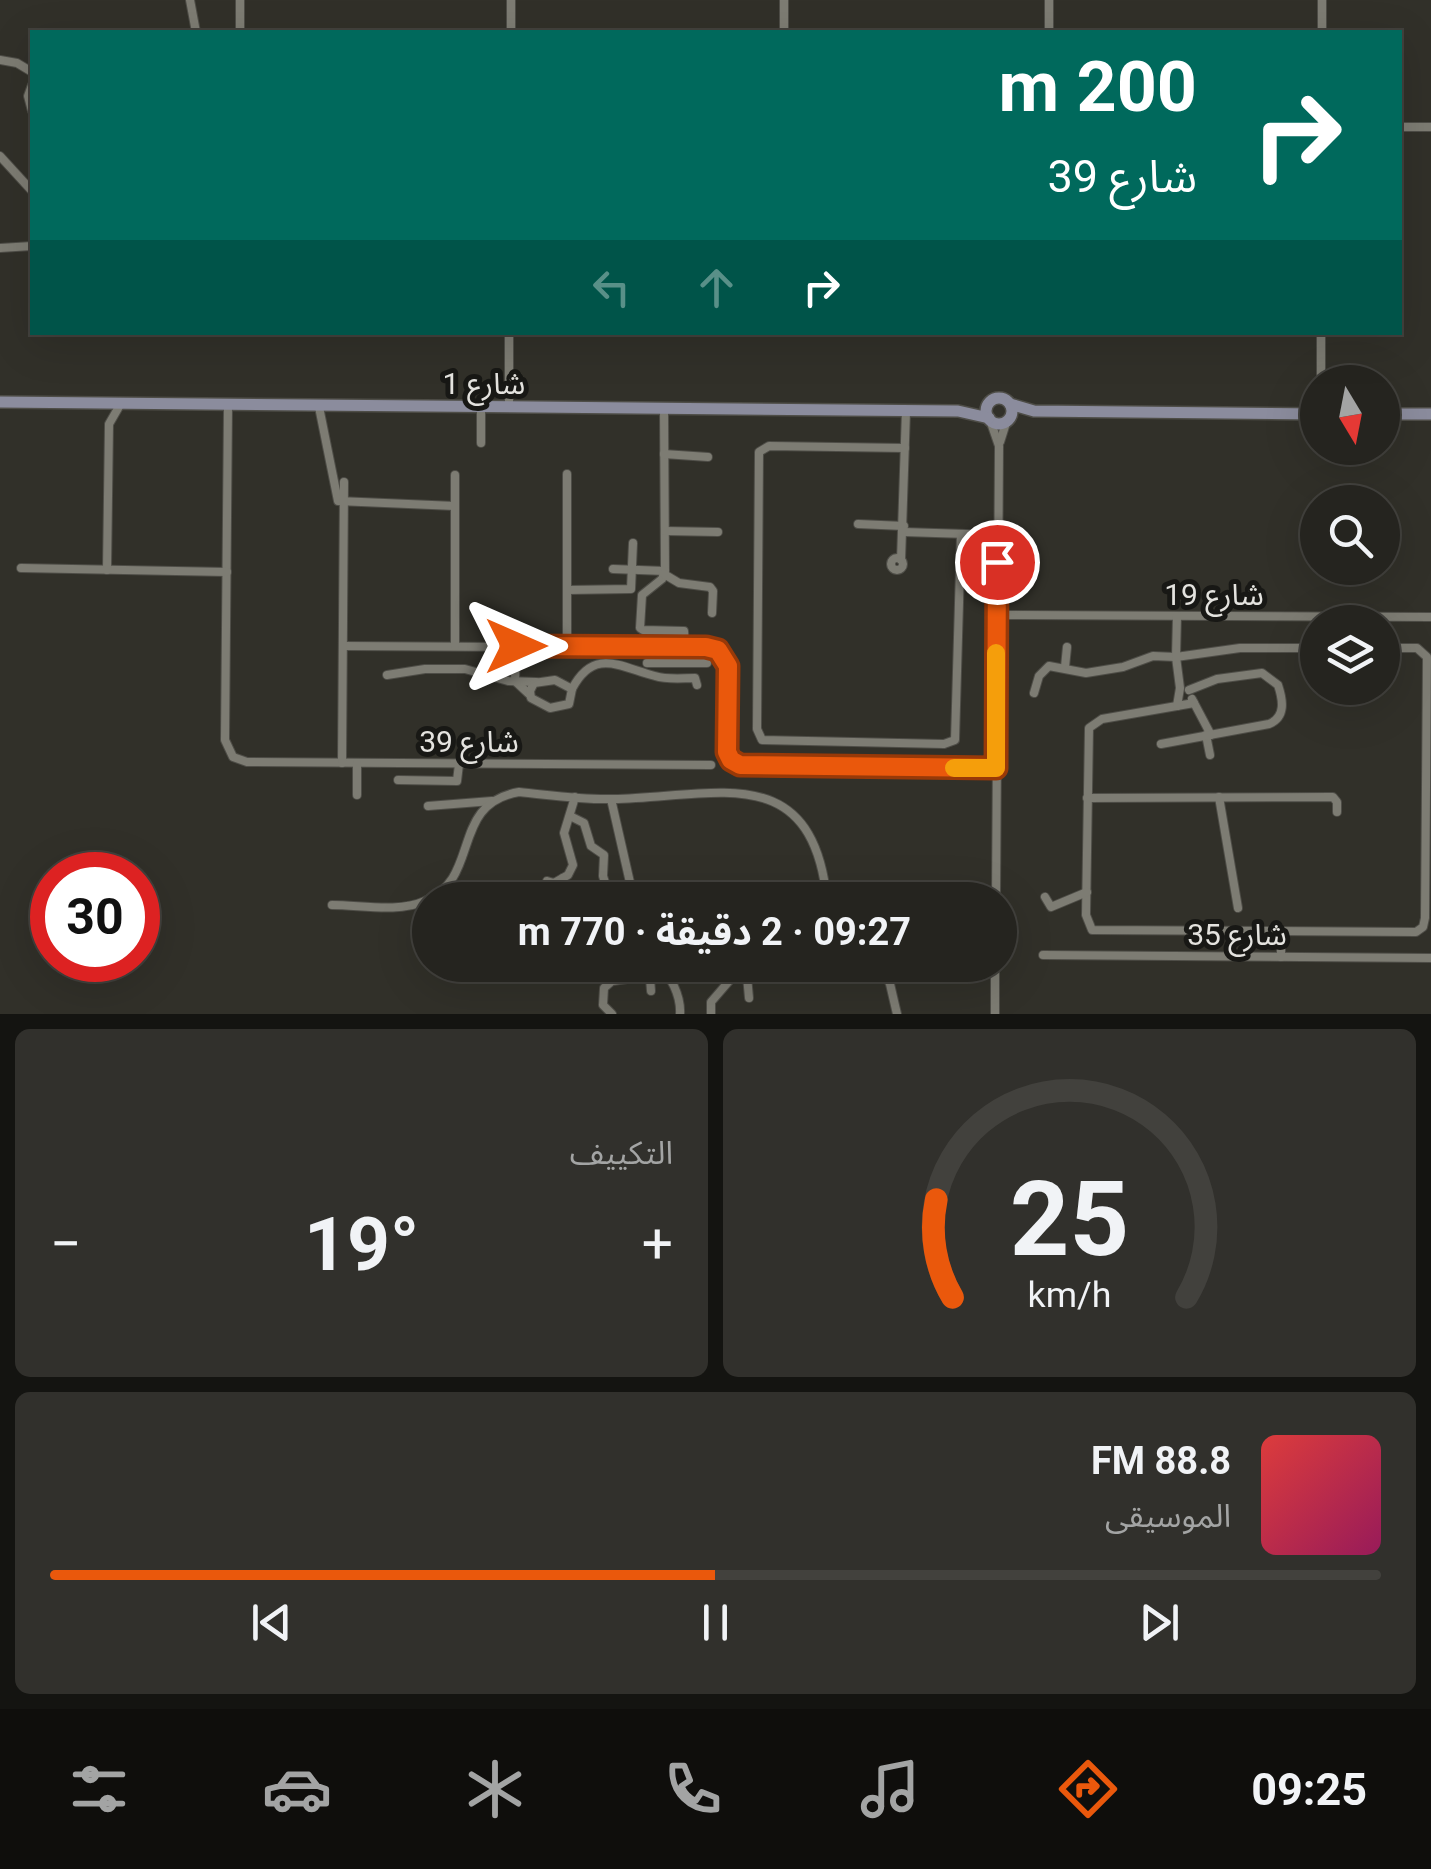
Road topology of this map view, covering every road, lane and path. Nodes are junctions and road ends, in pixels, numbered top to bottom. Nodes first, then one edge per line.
1 (190, 0) edge
2 (240, 0) edge
3 (511, 0) edge
4 (784, 0) edge
5 (1049, 0) edge
6 (1322, 0) edge
7 (196, 30) edge
8 (240, 30) edge
9 (510, 30) edge
10 (784, 30) edge
11 (1049, 30) edge
12 (1322, 30) edge
13 (0, 60) edge
14 (30, 71) edge
15 (1402, 127) edge
16 (1431, 127) edge
17 (0, 156) edge
18 (30, 190) edge
19 (30, 246) edge
20 (0, 248) edge
21 (509, 335) edge
22 (1321, 335) edge
23 (1321, 365) edge
24 (3, 403) edge
25 (988, 404) junction
26 (1010, 404) junction
27 (120, 405) junction
28 (228, 406) junction
29 (319, 407) junction
30 (481, 408) junction
31 (509, 408) junction
32 (664, 409) junction
33 (906, 411) junction
34 (958, 411) junction
35 (1034, 411) junction
36 (1300, 414) edge
37 (1400, 414) edge
38 (1431, 414) edge
39 (990, 419) junction
40 (1008, 420) junction
41 (481, 443) dead end
42 (998, 446) junction
43 (906, 448) junction
44 (664, 454) junction
45 (708, 456) dead end
46 (567, 474) dead end
47 (456, 475) dead end
48 (344, 482) dead end
49 (344, 504) junction
50 (456, 506) junction
51 (858, 524) dead end
52 (904, 529) junction
53 (664, 531) junction
54 (718, 532) dead end
55 (961, 534) junction
56 (998, 535) junction
57 (633, 543) dead end
58 (902, 560) dead end
59 (22, 568) dead end
60 (613, 569) dead end
61 (107, 570) junction
62 (633, 570) junction
63 (227, 572) junction
64 (664, 572) junction
65 (567, 590) junction
66 (712, 613) dead end
67 (996, 615) junction
68 (1177, 616) junction
69 (1431, 617) edge
70 (343, 646) junction
71 (455, 646) junction
72 (516, 646) junction
73 (567, 647) junction
74 (689, 647) junction
75 (1068, 647) dead end
76 (1300, 648) edge
77 (1400, 648) edge
78 (1176, 657) junction
79 (646, 663) dead end
80 (694, 663) junction
81 (707, 663) dead end
82 (1065, 667) junction
83 (387, 675) dead end
84 (515, 681) junction
85 (536, 682) junction
86 (1180, 684) junction
87 (572, 689) junction
88 (1188, 690) junction
89 (1034, 692) dead end
90 (531, 698) junction
91 (1194, 703) junction
92 (1177, 706) junction
93 (1208, 735) junction
94 (1161, 744) dead end
95 (1210, 754) dead end
96 (342, 763) junction
97 (357, 763) junction
98 (459, 764) junction
99 (711, 765) dead end
100 (996, 768) junction
101 (398, 780) dead end
102 (456, 781) junction
103 (357, 795) dead end
104 (575, 797) junction
105 (1219, 797) junction
106 (1088, 798) junction
107 (612, 799) junction
108 (456, 801) junction
109 (492, 801) junction
110 (428, 806) dead end
111 (1336, 812) dead end
112 (570, 816) junction
113 (563, 878) junction
114 (605, 882) edge
115 (630, 882) edge
116 (826, 882) edge
117 (996, 882) edge
118 (1087, 892) junction
119 (1045, 896) dead end
120 (332, 905) dead end
121 (1238, 908) dead end
122 (1281, 936) junction
123 (1043, 956) dead end
124 (1282, 957) junction
125 (1431, 958) edge
126 (612, 982) edge
127 (651, 982) edge
128 (672, 982) edge
129 (729, 982) edge
130 (747, 982) edge
131 (889, 982) edge
132 (995, 982) edge
133 (651, 990) dead end
134 (749, 998) dead end
135 (894, 1011) edge
136 (709, 1013) edge
137 (612, 1014) edge
138 (680, 1014) edge
139 (995, 1014) edge

1 - 7 street
2 - 8 street
3 - 9 street
4 - 10 street
5 - 11 street
6 - 12 street
13 - 14 street
15 - 16 street
17 - 18 street
19 - 20 street
21 - 31 street
22 - 23 street
24 - 27 street, شارع 1
25 - 26 street
25 - 34 street, شارع 1
25 - 39 street
26 - 35 street
26 - 40 street
27 - 28 street, شارع 1
27 - 61 street
28 - 29 street, شارع 1
28 - 63 street
29 - 30 street, شارع 1
29 - 49 street
30 - 31 street, شارع 1
30 - 41 street
31 - 32 street, شارع 1
32 - 33 street, شارع 1
32 - 44 street
33 - 34 street, شارع 1
33 - 43 street
34 - 39 street, شارع 1
35 - 36 street
35 - 40 street
37 - 38 street
39 - 40 street
39 - 42 street
40 - 42 street
42 - 56 street
43 - 52 street
43 - 55 street
44 - 45 street
44 - 53 street
46 - 65 street
47 - 50 street
48 - 49 street
49 - 50 street
49 - 70 street
50 - 71 street
51 - 52 street
52 - 55 street
52 - 58 street
53 - 54 street
53 - 64 street
55 - 56 street
56 - 67 street
57 - 62 street
59 - 61 street
60 - 62 street
61 - 63 street
62 - 64 street
62 - 65 street
63 - 96 street, شارع 39
64 - 66 street
64 - 74 street
65 - 73 street
67 - 68 street, شارع 19
67 - 100 street
68 - 69 street, شارع 19
68 - 78 street
70 - 71 street
70 - 96 street
71 - 72 street
72 - 73 street
72 - 84 street
73 - 74 street
74 - 80 street
74 - 100 street
75 - 82 street
76 - 78 street
77 - 122 street
78 - 82 street
78 - 86 street
79 - 80 street
80 - 81 street
80 - 87 street
82 - 89 street
83 - 84 street
84 - 85 street
84 - 90 street
85 - 87 street
85 - 90 street
86 - 88 street
86 - 92 street
87 - 90 street
88 - 91 street
88 - 93 street
91 - 92 street
91 - 93 street
92 - 106 street
93 - 94 street
93 - 95 street
96 - 97 street, شارع 39
97 - 98 street, شارع 39
97 - 103 street
98 - 99 street, شارع 39
98 - 102 street
100 - 117 street
101 - 102 street
102 - 108 street
104 - 107 street
104 - 109 street
104 - 112 street
105 - 106 street
105 - 111 street
105 - 121 street
106 - 118 street
107 - 115 street
107 - 116 street
108 - 109 street
108 - 110 street
109 - 120 street
112 - 113 street
112 - 114 street
113 - 113 street
118 - 119 street
118 - 122 street
122 - 124 street
123 - 124 street, شارع 35
124 - 125 street, شارع 35
126 - 137 street
127 - 133 street
128 - 138 street
129 - 136 street
130 - 134 street
131 - 135 street
132 - 139 street

